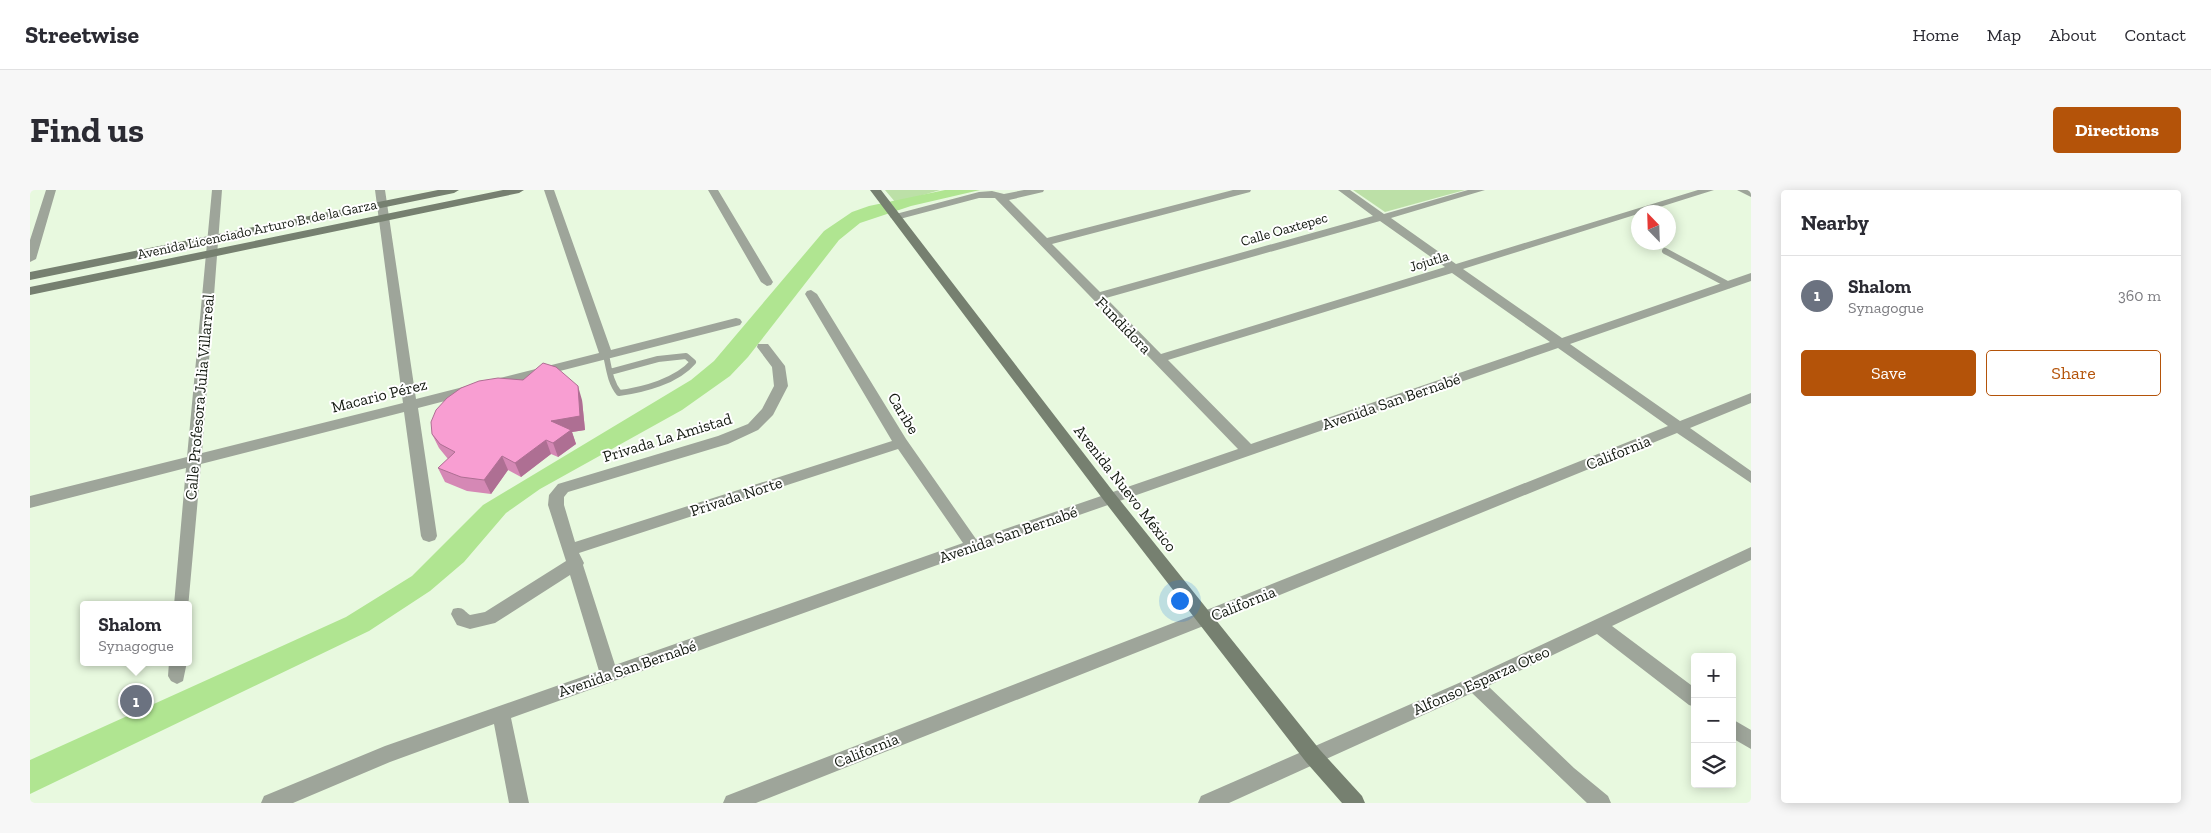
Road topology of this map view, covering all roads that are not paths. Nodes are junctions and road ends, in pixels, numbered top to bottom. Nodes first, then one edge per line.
1 (51, 190) edge
2 (217, 190) edge
3 (380, 190) edge
4 (454, 190) edge
5 (520, 190) edge
6 (549, 190) edge
7 (713, 190) edge
8 (875, 190) edge
9 (1039, 190) edge
10 (1246, 190) edge
11 (1343, 190) edge
12 (1480, 190) edge
13 (1708, 190) edge
14 (1742, 190) edge
15 (1751, 194) edge
16 (1002, 198) junction
17 (383, 211) junction
18 (895, 215) junction
19 (1382, 218) junction
20 (1045, 242) junction
21 (212, 246) junction
22 (1665, 250) dead end
23 (30, 259) edge
24 (1453, 269) junction
25 (30, 276) edge
26 (1751, 277) edge
27 (767, 282) dead end
28 (1729, 285) junction
29 (30, 291) edge
30 (811, 294) dead end
31 (1097, 297) junction
32 (736, 322) dead end
33 (1559, 344) junction
34 (763, 347) dead end
35 (606, 355) junction
36 (1158, 359) junction
37 (610, 372) junction
38 (1751, 398) edge
39 (409, 406) junction
40 (1678, 428) junction
41 (902, 443) junction
42 (1248, 450) junction
43 (194, 460) junction
44 (1751, 478) edge
45 (1110, 498) junction
46 (30, 502) edge
47 (430, 536) dead end
48 (973, 546) junction
49 (1751, 553) edge
50 (573, 556) junction
51 (182, 601) edge
52 (460, 614) dead end
53 (1206, 618) junction
54 (1599, 626) junction
55 (609, 675) junction
56 (1474, 684) junction
57 (1694, 698) edge
58 (501, 713) junction
59 (1736, 730) edge
60 (1751, 741) edge
61 (1313, 756) junction
62 (302, 796) edge
63 (271, 803) edge
64 (519, 803) edge
65 (733, 803) edge
66 (1208, 803) edge
67 (1355, 803) edge
68 (1601, 803) edge

1 - 23 street
2 - 21 street, Calle Profesora Julia Villarreal
3 - 17 street
4 - 17 street, Avenida Licenciado Arturo B. de la Garza
5 - 17 street, Avenida Licenciado Arturo B. de la Garza
6 - 35 street
7 - 27 street
8 - 18 street, Avenida Nuevo México
9 - 16 street
10 - 20 street
11 - 19 street
12 - 19 street, Calle Oaxtepec
13 - 24 street, Jojutla
14 - 15 street
16 - 18 street
16 - 20 street, Fundidora
17 - 21 street, Avenida Licenciado Arturo B. de la Garza
17 - 39 street
18 - 45 street, Avenida Nuevo México
19 - 24 street
19 - 31 street, Calle Oaxtepec
20 - 31 street, Fundidora
21 - 25 street, Avenida Licenciado Arturo B. de la Garza
21 - 29 street, Avenida Licenciado Arturo B. de la Garza
21 - 43 street, Calle Profesora Julia Villarreal
22 - 28 lane
24 - 33 street
24 - 36 street, Jojutla
26 - 28 street, Avenida San Bernabé
28 - 33 street, Avenida San Bernabé
30 - 41 street, Caribe
31 - 36 street, Fundidora
32 - 35 street, Macario Pérez
33 - 40 street
33 - 42 street, Avenida San Bernabé
34 - 50 street, Privada La Amistad
35 - 37 lane
35 - 39 street, Macario Pérez
36 - 42 street, Fundidora
37 - 37 lane
38 - 40 street, California
39 - 43 street, Macario Pérez
39 - 47 street
40 - 44 street
40 - 53 street, California
41 - 48 street, Caribe
41 - 50 street, Privada Norte
42 - 45 street, Avenida San Bernabé
43 - 46 street, Macario Pérez
43 - 51 street, Calle Profesora Julia Villarreal
45 - 48 street, Avenida San Bernabé
45 - 53 street, Avenida Nuevo México
48 - 55 street, Avenida San Bernabé
49 - 54 street, Alfonso Esparza Oteo
50 - 52 street, Privada Norte
50 - 55 street
53 - 61 street, Avenida Nuevo México
53 - 65 street, California
54 - 56 street, Alfonso Esparza Oteo
54 - 57 street
55 - 58 street, Avenida San Bernabé
56 - 61 street, Alfonso Esparza Oteo
56 - 68 street
58 - 62 street, Avenida San Bernabé
58 - 64 street
59 - 60 street
61 - 66 street, Alfonso Esparza Oteo
61 - 67 street, Avenida Nuevo México
62 - 63 street, Avenida San Bernabé

